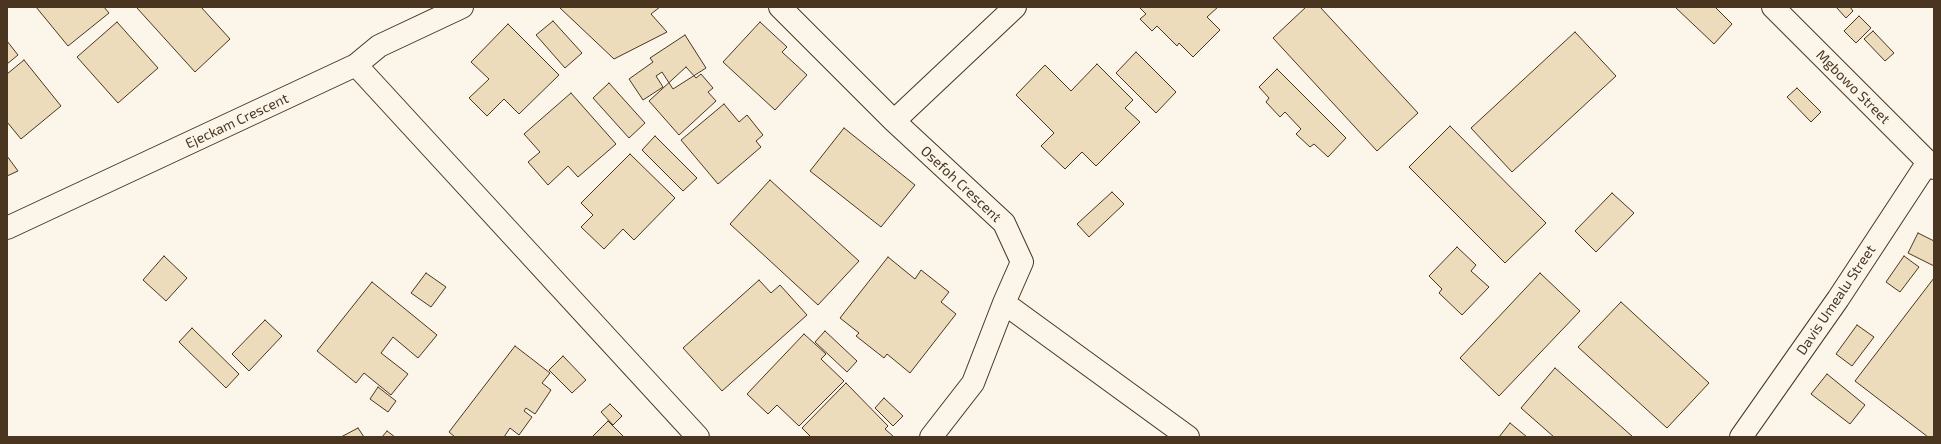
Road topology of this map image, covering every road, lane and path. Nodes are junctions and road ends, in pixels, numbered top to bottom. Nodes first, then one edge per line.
1 (462, 7) edge
2 (780, 7) edge
3 (1015, 7) edge
4 (1773, 7) edge
5 (356, 65) junction
6 (894, 121) junction
7 (1931, 165) edge
8 (7, 228) edge
9 (1004, 303) junction
10 (698, 437) edge
11 (931, 437) edge
12 (1188, 437) edge
13 (1741, 437) edge

1 - 5 street, Ejeckam Crescent
2 - 6 street, Osefoh Crescent
3 - 6 street
4 - 7 street, Mgbowo Street
5 - 8 street, Ejeckam Crescent
5 - 10 street
6 - 9 street, Osefoh Crescent
7 - 13 street, Davis Umealu Street
9 - 11 street, Osefoh Crescent
9 - 12 street

